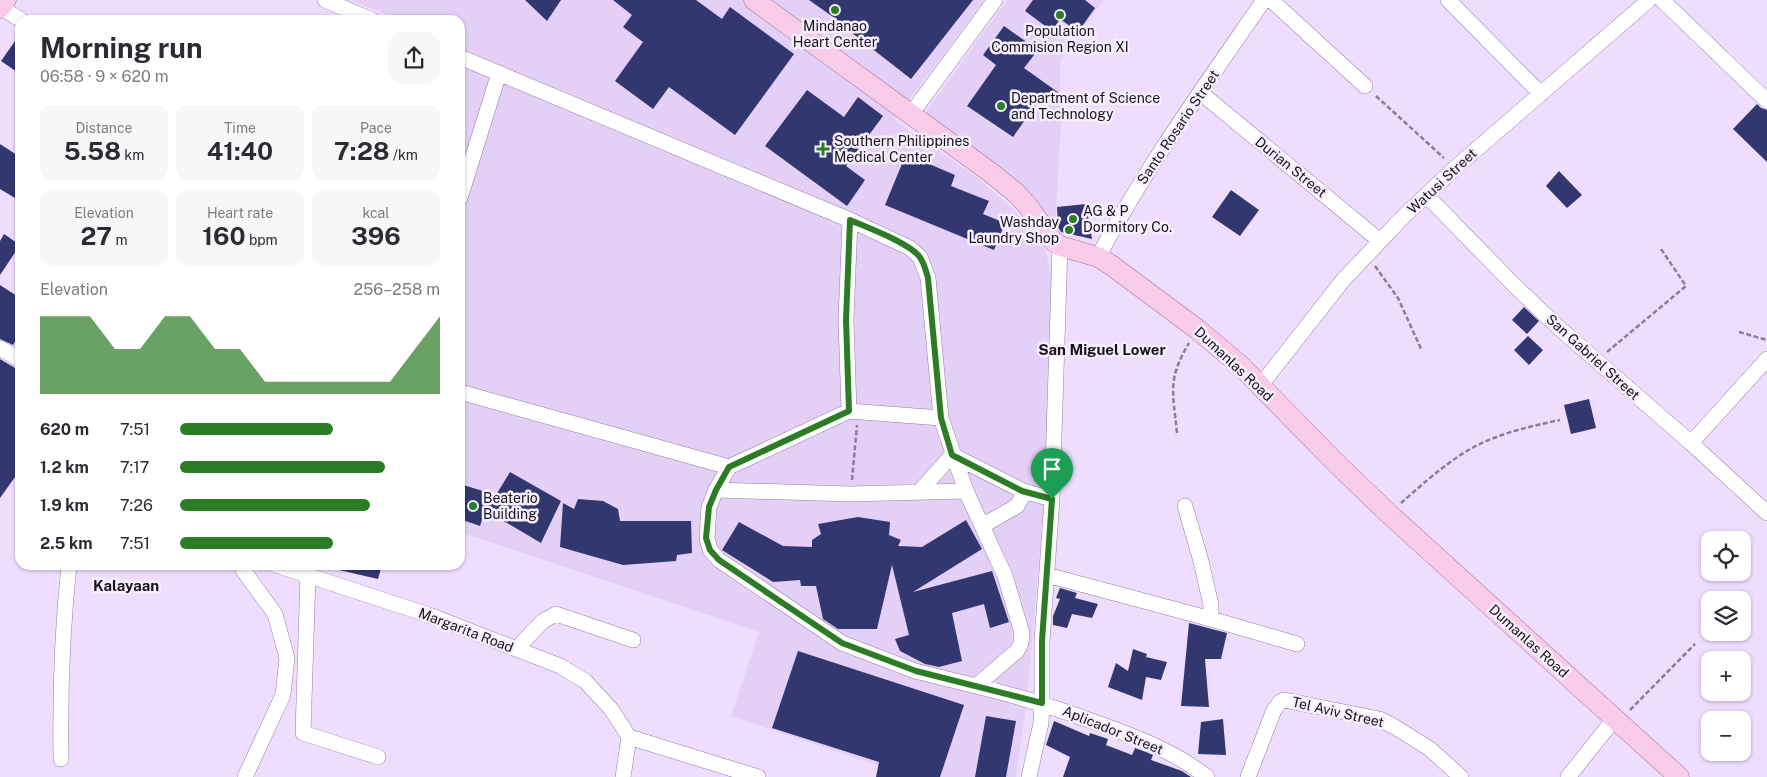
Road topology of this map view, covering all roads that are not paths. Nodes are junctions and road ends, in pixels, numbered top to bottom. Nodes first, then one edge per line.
1 (6, 0) edge
2 (325, 0) edge
3 (754, 0) edge
4 (995, 0) edge
5 (1264, 0) edge
6 (1270, 0) edge
7 (1448, 0) edge
8 (1649, 0) edge
9 (1662, 0) edge
10 (0, 7) edge
11 (360, 15) edge
12 (15, 16) edge
13 (465, 59) edge
14 (499, 73) junction
15 (1365, 86) road end
16 (1201, 93) junction
17 (1541, 94) junction
18 (1767, 101) edge
19 (911, 114) junction
20 (465, 182) edge
21 (1426, 194) junction
22 (850, 220) junction
23 (1380, 241) junction
24 (1060, 246) junction
25 (1098, 257) junction
26 (0, 348) edge
27 (15, 357) edge
28 (1767, 359) edge
29 (1260, 386) junction
30 (465, 393) edge
31 (853, 411) junction
32 (941, 418) junction
33 (1691, 443) junction
34 (952, 455) junction
35 (729, 467) junction
36 (716, 490) junction
37 (920, 491) junction
38 (966, 491) junction
39 (1022, 491) junction
40 (1052, 499) junction
41 (1185, 506) dead end
42 (1767, 513) edge
43 (982, 526) junction
44 (68, 570) edge
45 (243, 570) edge
46 (292, 570) edge
47 (308, 575) junction
48 (1047, 575) junction
49 (1211, 619) junction
50 (633, 640) dead end
51 (1297, 644) dead end
52 (516, 648) junction
53 (976, 686) junction
54 (1042, 703) junction
55 (1617, 720) junction
56 (629, 737) junction
57 (378, 757) dead end
58 (61, 759) dead end
59 (711, 770) edge
60 (245, 777) edge
61 (623, 777) edge
62 (758, 777) edge
63 (1029, 777) edge
64 (1207, 777) edge
65 (1248, 777) edge
66 (1461, 777) edge
67 (1568, 777) edge
68 (1680, 777) edge

1 - 10 main road
2 - 11 street
3 - 19 main road
4 - 19 street
5 - 16 street, Santo Rosario Street
6 - 15 street
7 - 17 street
8 - 17 street, Watusi Street
9 - 18 street
10 - 12 street
13 - 14 street
14 - 20 street
14 - 22 street
16 - 23 street, Durian Street
16 - 25 street, Santo Rosario Street
17 - 21 street, Watusi Street
19 - 24 main road
21 - 23 street, Watusi Street
21 - 33 street, San Gabriel Street
22 - 31 street
22 - 32 street
23 - 29 street, Watusi Street
24 - 25 main road, Dumanlas Road
24 - 40 street
25 - 29 main road, Dumanlas Road
26 - 27 street
28 - 33 street
29 - 55 main road, Dumanlas Road
30 - 35 street
31 - 32 street
31 - 35 street
32 - 34 street
33 - 42 street, San Gabriel Street
34 - 37 street
34 - 38 street
34 - 39 street
35 - 36 street
36 - 37 street
36 - 53 street, Aplicador Street
37 - 38 street
38 - 43 street
39 - 40 street
39 - 43 street
40 - 48 street
41 - 49 street
43 - 53 street
44 - 58 street
45 - 60 street
46 - 47 street, Margarita Road
47 - 52 street, Margarita Road
47 - 57 street
48 - 49 street
48 - 54 street
49 - 51 street
50 - 52 street
52 - 56 street, Margarita Road
53 - 54 street, Aplicador Street
54 - 63 street
54 - 64 street, Aplicador Street
55 - 67 street
55 - 68 main road, Dumanlas Road
56 - 59 street
56 - 61 street
59 - 62 street
65 - 66 street, Tel Aviv Street

